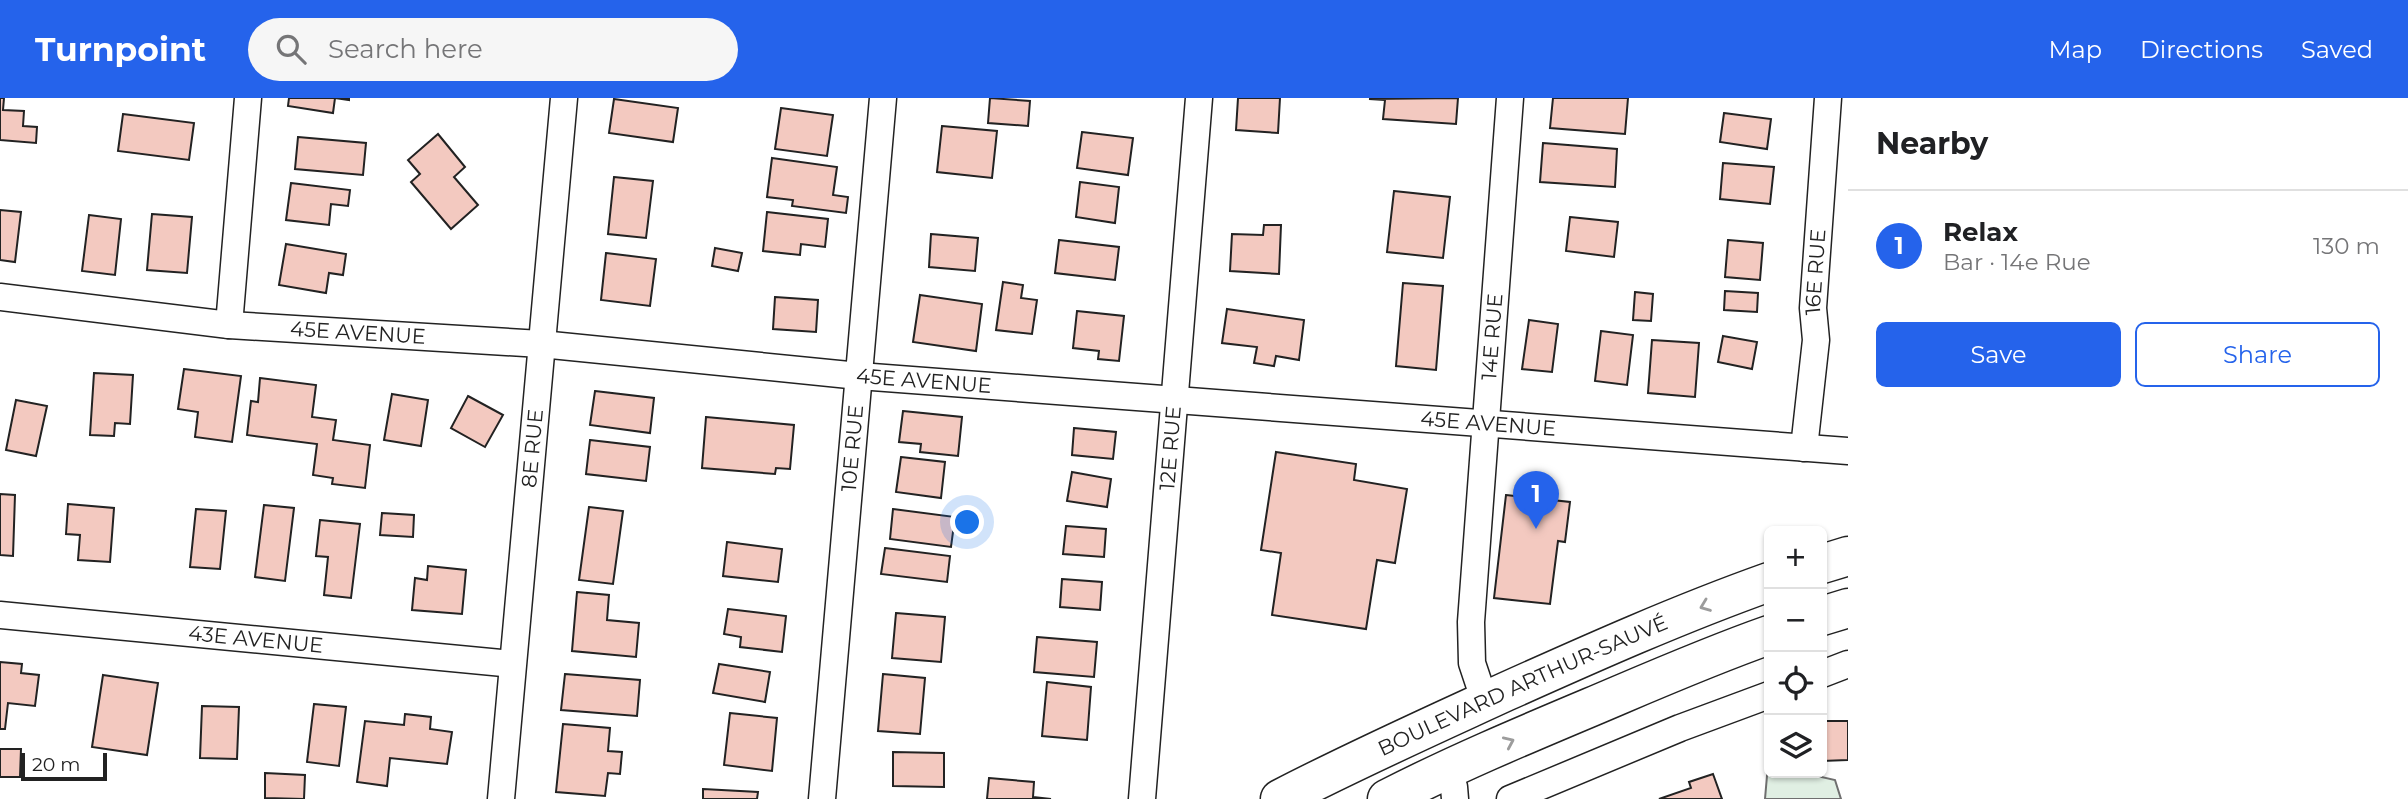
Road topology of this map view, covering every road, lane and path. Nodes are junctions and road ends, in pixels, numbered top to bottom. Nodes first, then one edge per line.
1 (248, 98) edge
2 (564, 98) edge
3 (883, 98) edge
4 (1199, 98) edge
5 (1510, 98) edge
6 (1828, 98) edge
7 (0, 297) edge
8 (229, 325) junction
9 (541, 344) junction
10 (859, 376) junction
11 (1176, 399) junction
12 (1486, 425) junction
13 (1804, 447) junction
14 (1848, 451) edge
15 (1848, 556) edge
16 (1827, 562) edge
17 (1764, 584) edge
18 (1848, 608) edge
19 (1827, 614) edge
20 (0, 615) edge
21 (1764, 637) edge
22 (512, 664) junction
23 (1848, 664) edge
24 (1827, 672) edge
25 (1764, 697) edge
26 (1485, 702) junction
27 (1451, 784) edge
28 (501, 799) edge
29 (822, 799) edge
30 (1142, 799) edge
31 (1279, 799) edge
32 (1387, 799) edge
33 (1510, 799) edge

1 - 8 street
2 - 9 street, 8E RUE
3 - 10 street, 10E RUE
4 - 11 street, 12E RUE
5 - 12 street, 14E RUE
6 - 13 street, 16E RUE
7 - 8 street, 45E AVENUE
8 - 9 street, 45E AVENUE
9 - 10 street, 45E AVENUE
9 - 22 street, 8E RUE
10 - 11 street, 45E AVENUE
10 - 29 street, 10E RUE
11 - 12 street, 45E AVENUE
11 - 30 street, 12E RUE
12 - 13 street, 45E AVENUE
12 - 26 street, 14E RUE
13 - 14 street, 45E AVENUE
15 - 16 main road
17 -> 26 main road, BOULEVARD ARTHUR-SAUVÉ
18 - 19 main road
20 - 22 street, 43E AVENUE
27 -> 21 main road
22 - 28 street, 8E RUE
23 - 24 street
25 - 33 street
26 - 31 main road, BOULEVARD ARTHUR-SAUVÉ
27 - 32 main road

